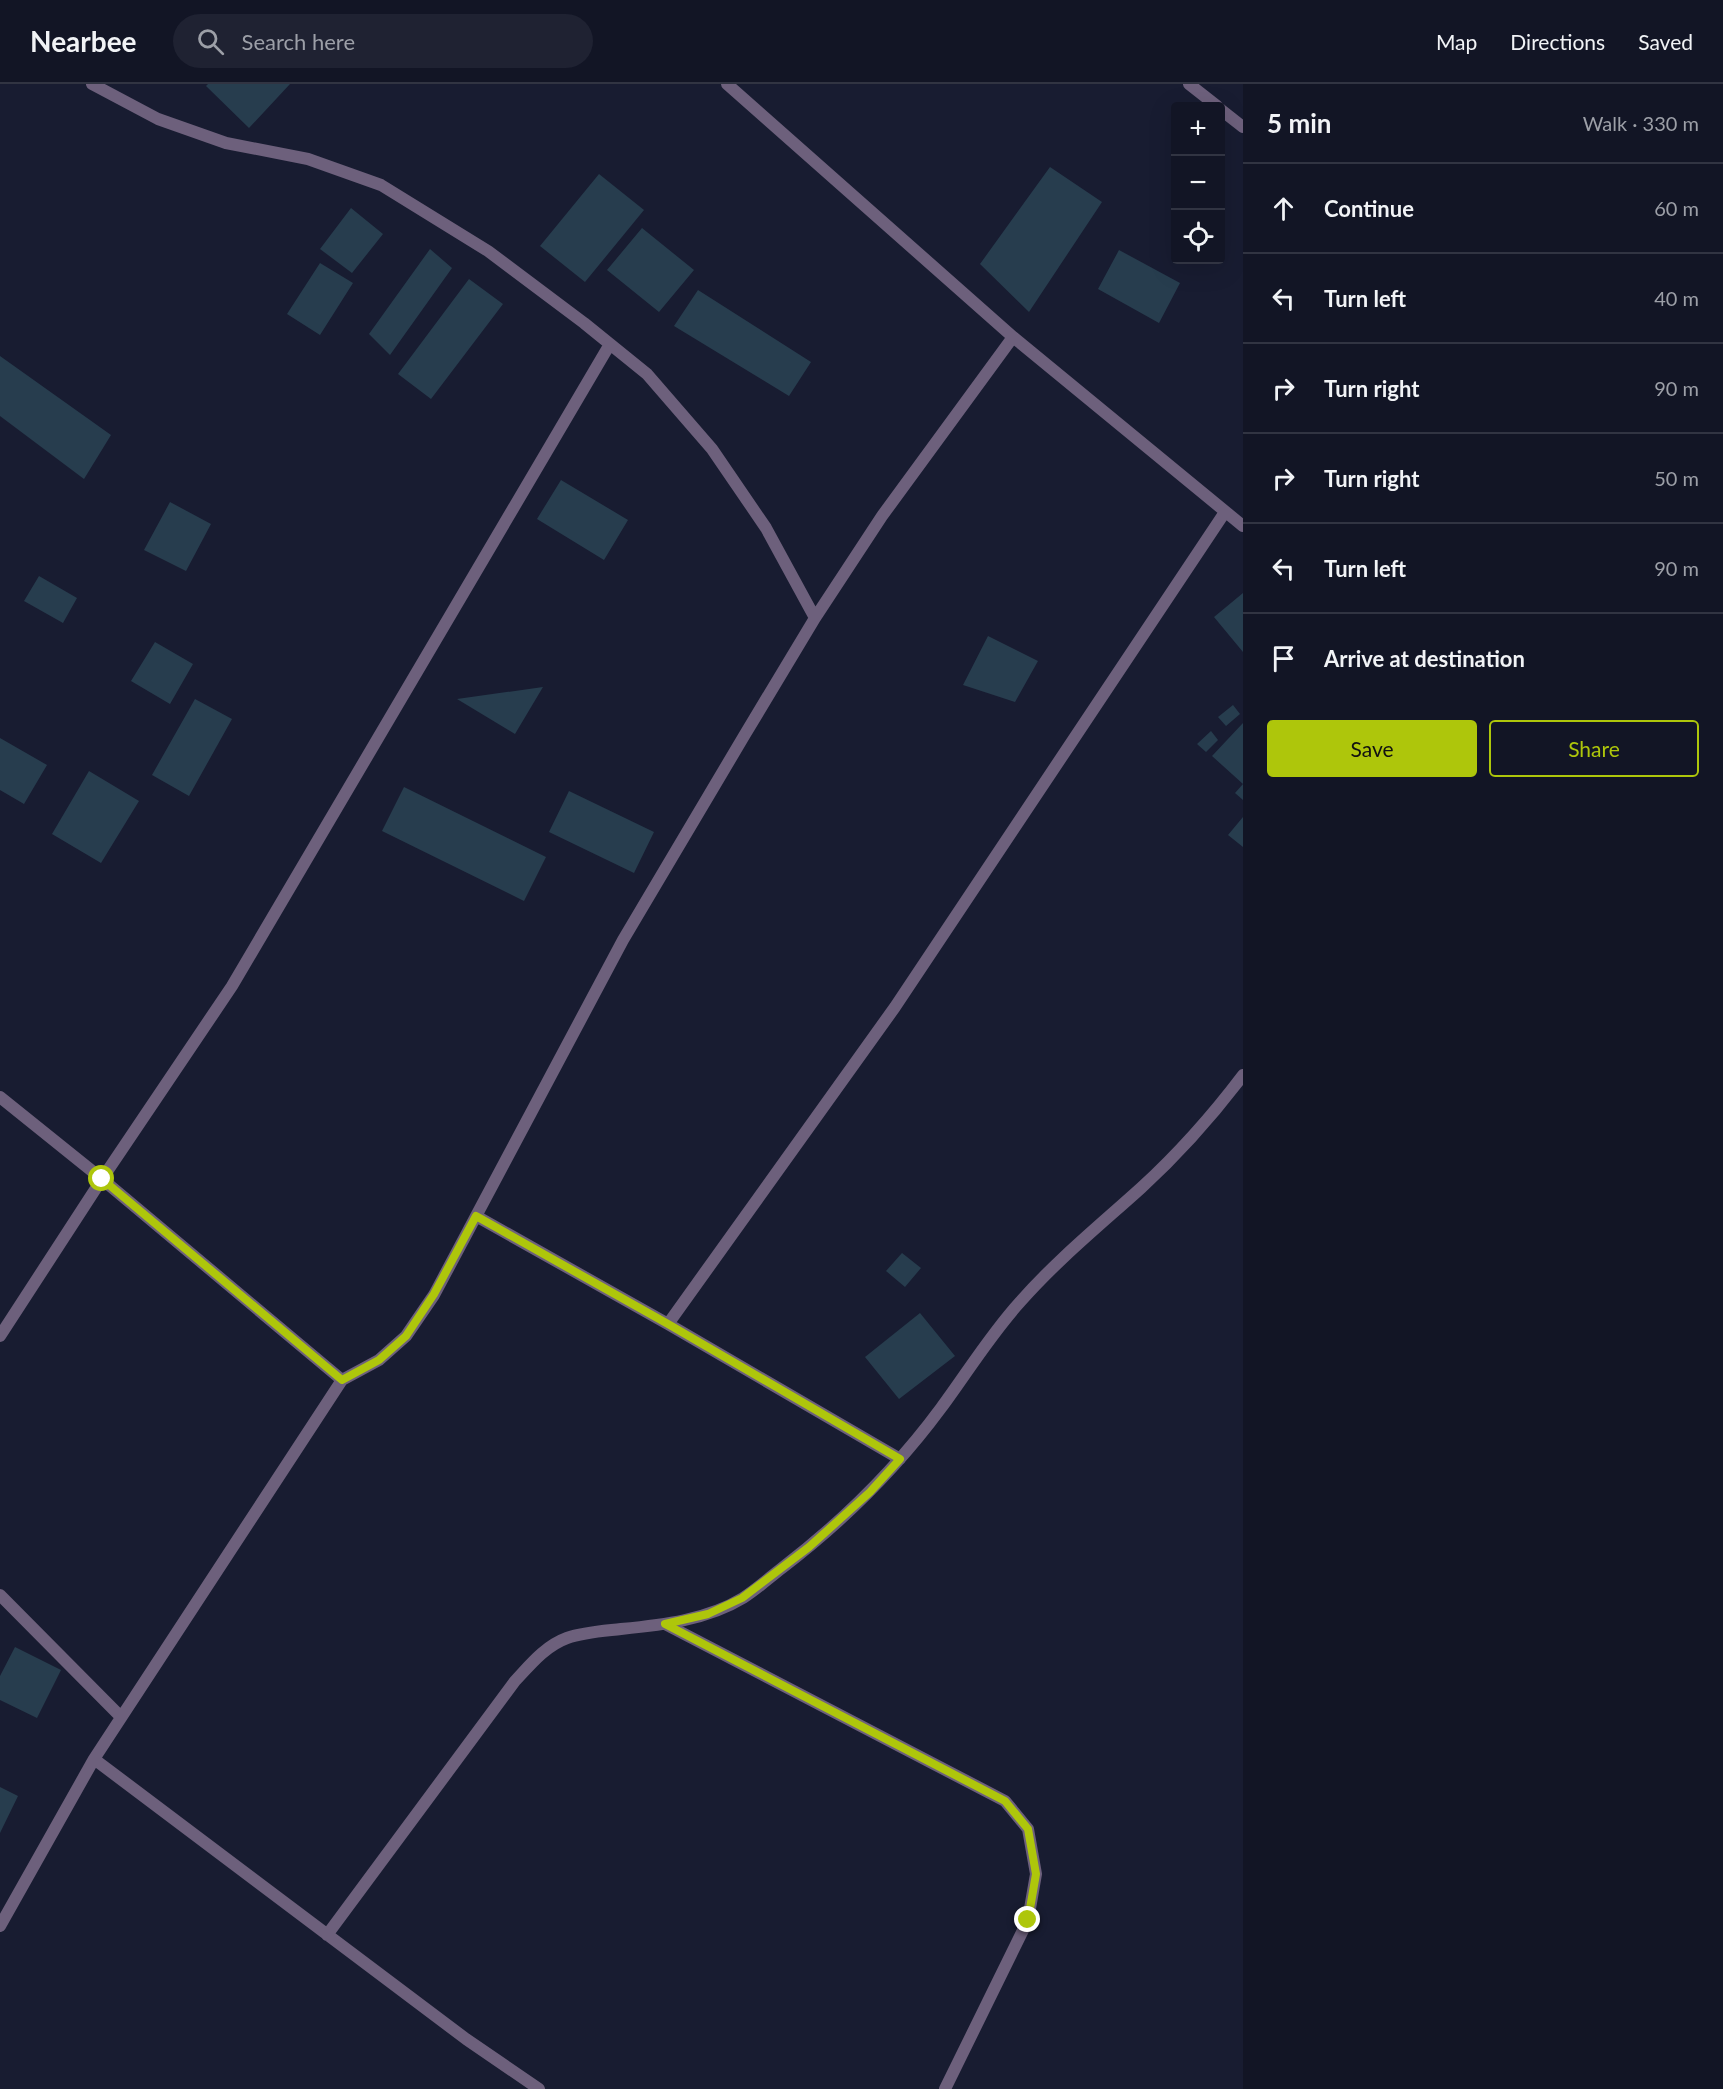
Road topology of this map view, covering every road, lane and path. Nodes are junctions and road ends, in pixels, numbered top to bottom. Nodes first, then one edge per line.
1 (92, 84) edge
2 (727, 84) edge
3 (1189, 84) edge
4 (1212, 102) edge
5 (1225, 113) edge
6 (1243, 127) edge
7 (1013, 337) junction
8 (610, 344) junction
9 (1225, 512) junction
10 (1243, 526) edge
11 (815, 618) junction
12 (1243, 1075) edge
13 (0, 1097) edge
14 (102, 1179) junction
15 (476, 1216) junction
16 (668, 1324) junction
17 (0, 1336) edge
18 (342, 1380) junction
19 (900, 1459) junction
20 (0, 1595) edge
21 (665, 1624) junction
22 (121, 1717) junction
23 (94, 1759) junction
24 (0, 1926) edge
25 (327, 1935) junction
26 (539, 2089) edge
27 (945, 2089) edge

1 - 8 street
2 - 7 street
3 - 4 street
5 - 6 street
7 - 9 street
7 - 11 street
8 - 11 street
8 - 14 street
9 - 10 street
9 - 16 street
11 - 15 street
12 - 19 street
13 - 14 street
14 - 17 street
14 - 18 street
15 - 16 street
15 - 18 street
16 - 19 street
18 - 22 street
19 - 21 street
20 - 22 street
21 - 25 street
21 - 27 street
22 - 23 street
23 - 24 street
23 - 25 street
25 - 26 street

